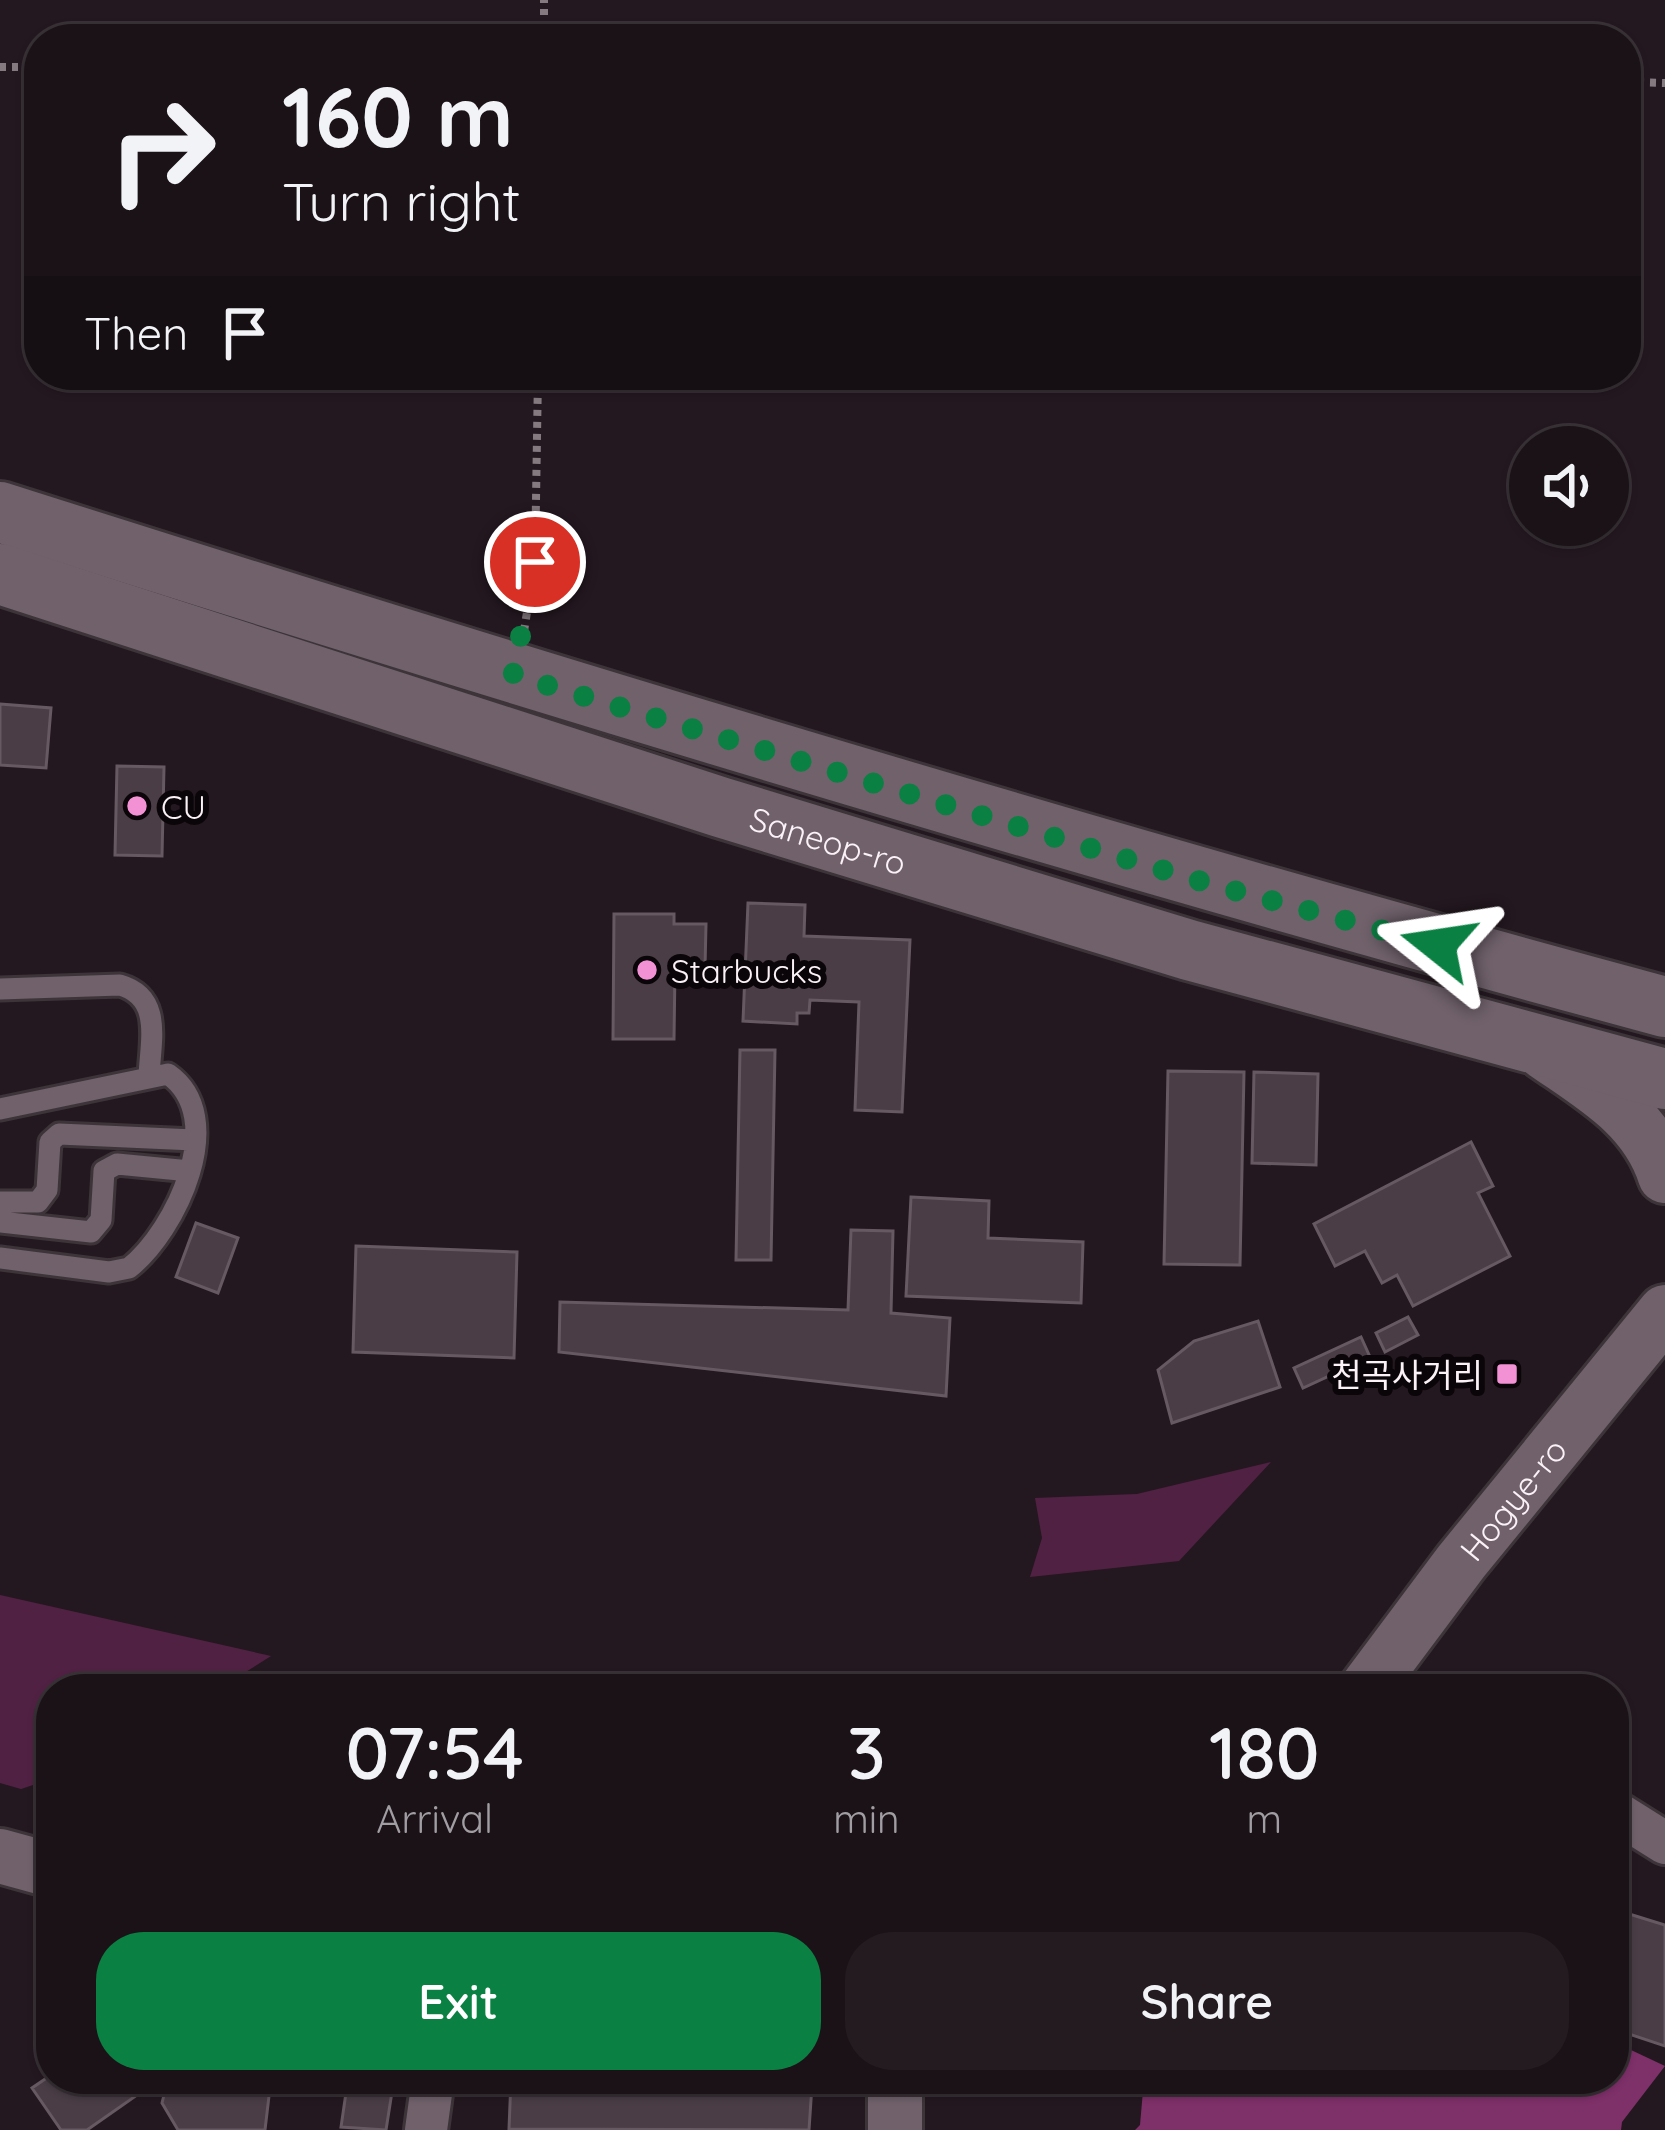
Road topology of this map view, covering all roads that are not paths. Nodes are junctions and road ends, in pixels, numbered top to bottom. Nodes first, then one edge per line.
1 (0, 512) edge
2 (0, 574) edge
3 (0, 989) edge
4 (1665, 1007) edge
5 (1528, 1042) junction
6 (149, 1076) junction
7 (1665, 1079) edge
8 (0, 1109) edge
9 (194, 1140) junction
10 (190, 1171) junction
11 (1665, 1176) edge
12 (0, 1202) edge
13 (0, 1222) edge
14 (0, 1258) edge
15 (1665, 1267) edge
16 (1665, 1312) edge
17 (1630, 1352) junction
18 (1378, 1674) edge
19 (1629, 1820) edge
20 (1665, 1843) edge
21 (0, 1856) edge
22 (36, 1866) edge
23 (431, 2094) edge
24 (426, 2130) edge

1 - 4 main road, Saneop-ro
2 - 5 main road, Saneop-ro
3 - 6 lane
5 - 7 main road, Saneop-ro
5 - 11 street
6 - 8 lane
6 - 9 lane
9 - 10 lane
9 - 12 lane
10 - 13 lane
10 - 14 lane
15 - 17 street
16 - 17 street, Hogye-ro
17 - 18 street, Hogye-ro
19 - 20 street
21 - 22 street
23 - 24 street

